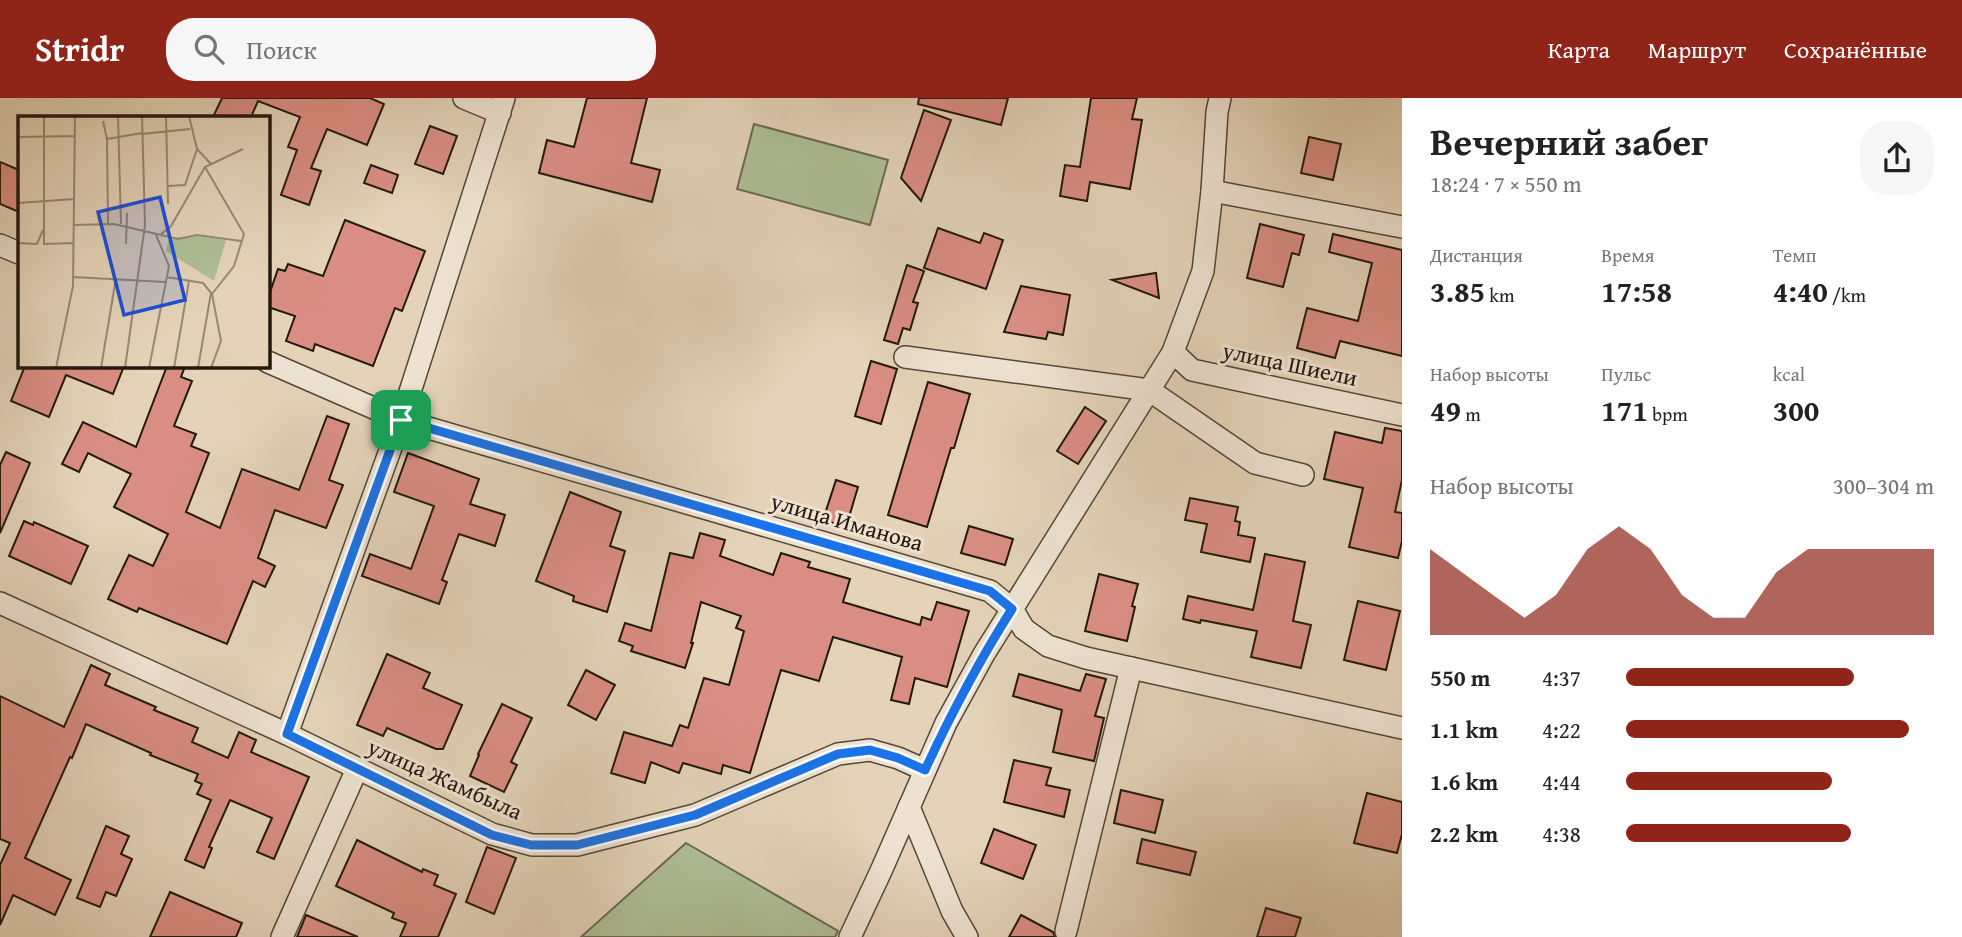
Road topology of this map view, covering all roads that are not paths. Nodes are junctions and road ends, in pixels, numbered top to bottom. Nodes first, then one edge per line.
1 (464, 98) edge
2 (1220, 98) edge
3 (502, 106) edge
4 (1212, 191) junction
5 (1402, 228) edge
6 (0, 245) edge
7 (18, 253) edge
8 (1173, 352) junction
9 (905, 357) dead end
10 (270, 363) edge
11 (1149, 390) junction
12 (1402, 415) edge
13 (401, 420) junction
14 (1303, 475) dead end
15 (0, 603) edge
16 (1012, 609) junction
17 (1131, 668) junction
18 (1402, 728) edge
19 (287, 734) junction
20 (357, 769) junction
21 (925, 770) junction
22 (909, 807) junction
23 (1066, 931) dead end
24 (282, 937) edge
25 (850, 937) edge
26 (967, 937) edge

1 - 3 street
2 - 4 street
3 - 13 street
4 - 5 street
4 - 8 street
6 - 7 street
8 - 11 street
8 - 12 street, улица Шиели
9 - 11 street
10 - 13 street, улица Иманова
11 - 14 street
11 - 16 street
13 - 16 street, улица Иманова
13 - 19 street
15 - 19 street, улица Жамбыла
16 - 17 street, улица Иманова
16 - 21 street
17 - 18 street, улица Иманова
17 - 23 street
19 - 20 street, улица Жамбыла
20 - 21 street, улица Жамбыла
20 - 24 street
21 - 22 street
22 - 25 street
22 - 26 street

